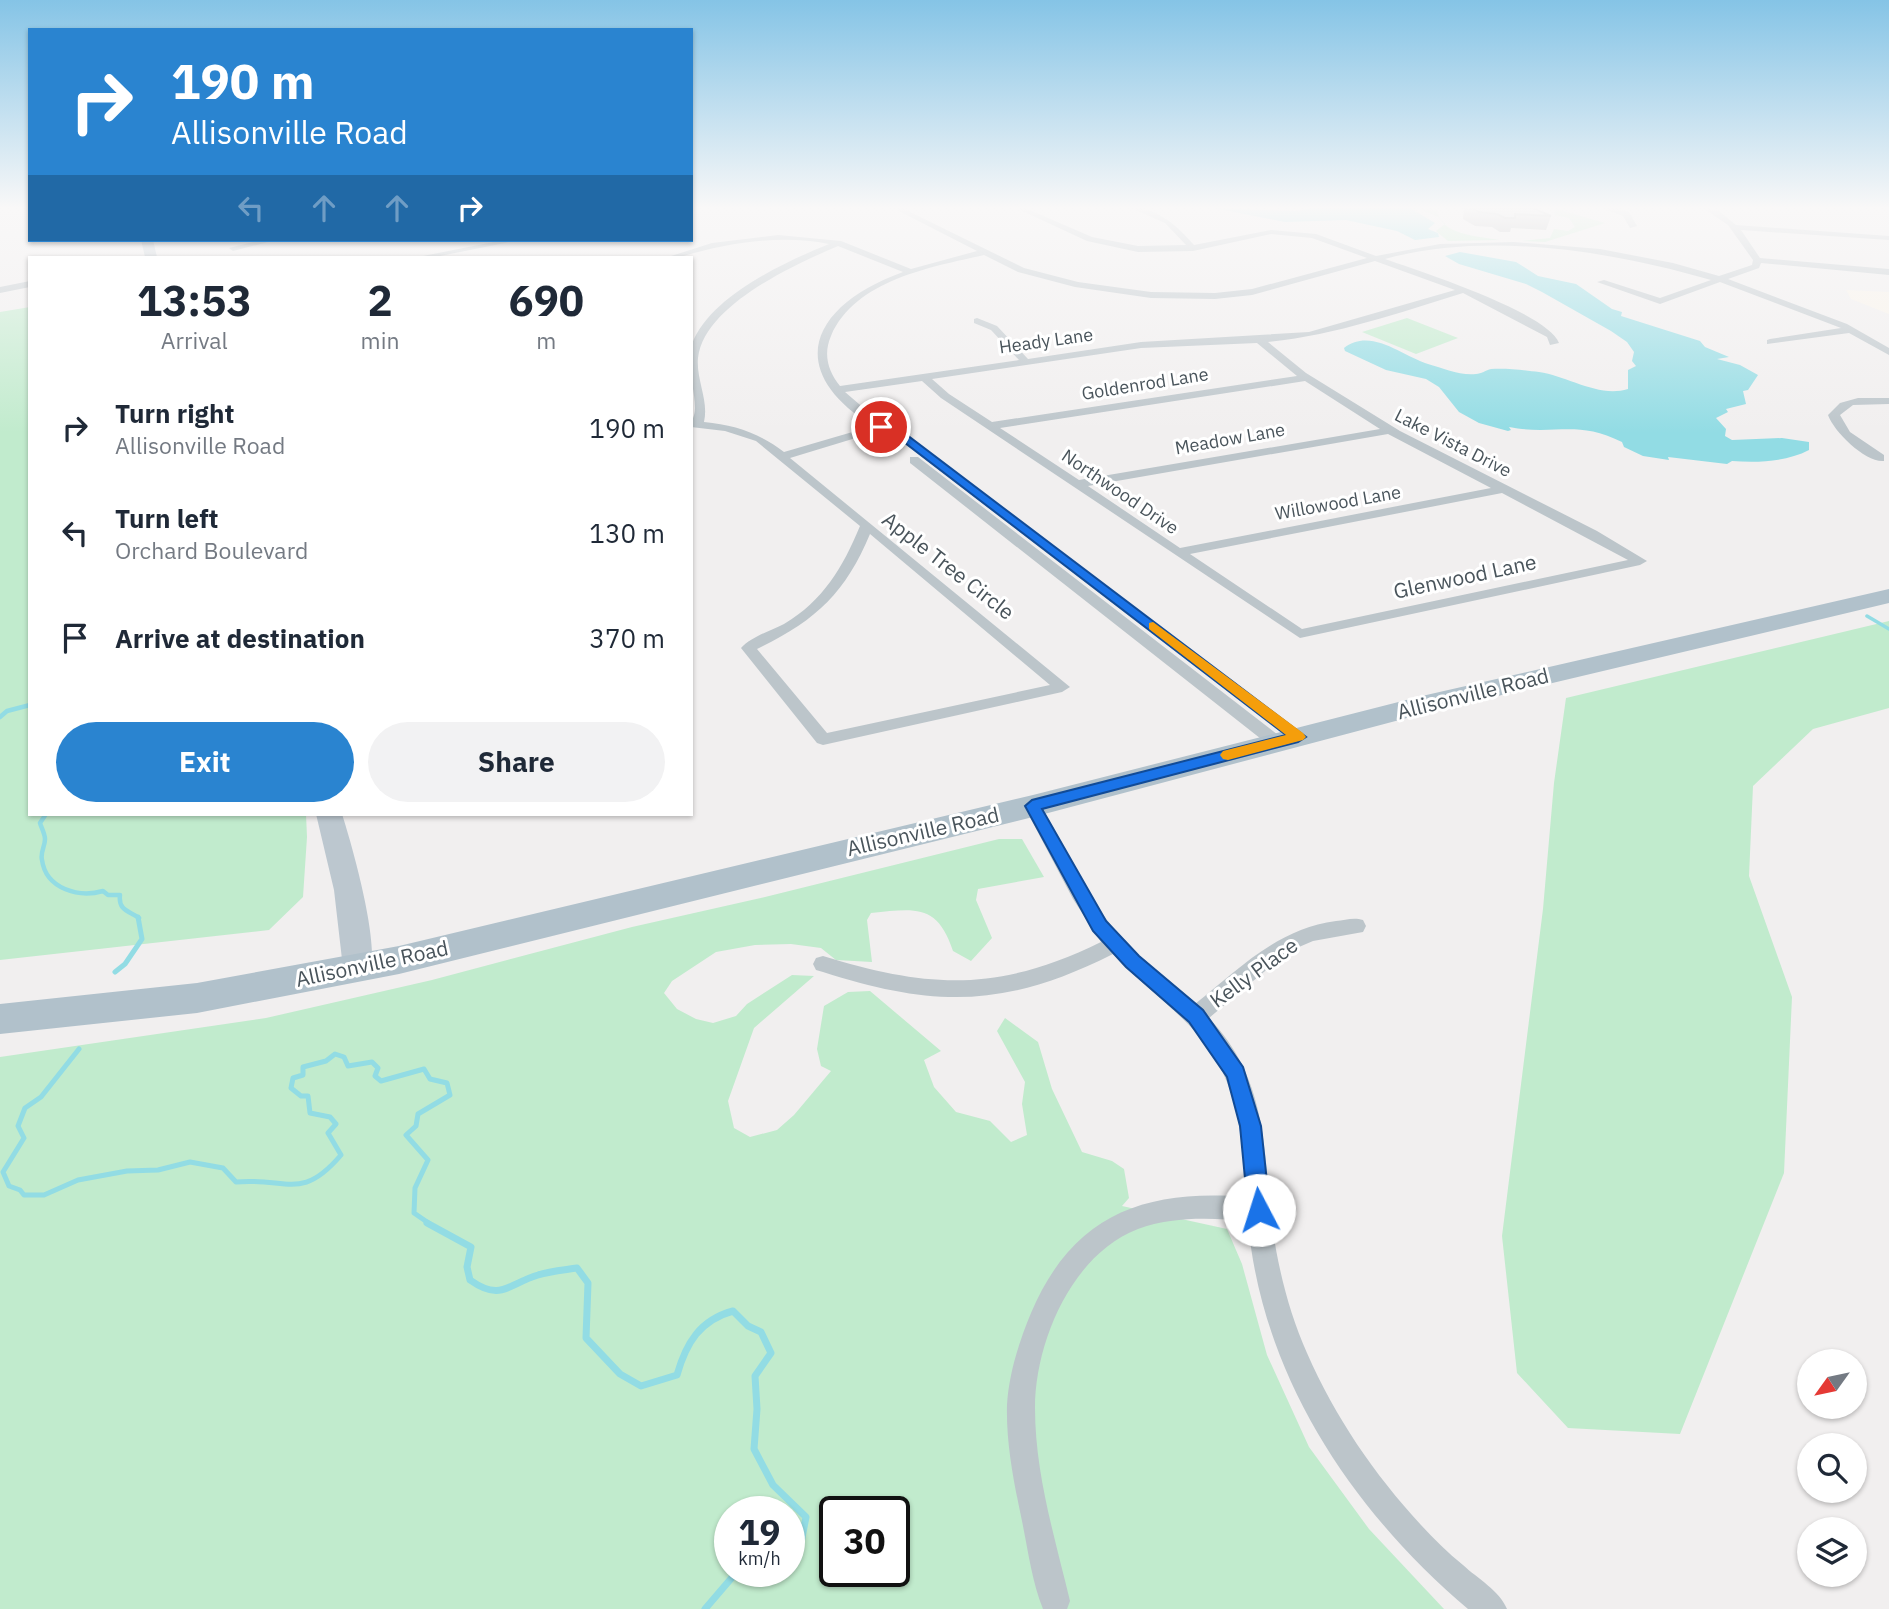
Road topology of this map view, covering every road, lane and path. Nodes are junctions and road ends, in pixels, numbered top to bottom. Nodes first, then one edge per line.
1 (753, 283) edge
2 (884, 283) edge
3 (1067, 283) edge
4 (1285, 283) edge
5 (1445, 283) edge
6 (1604, 283) edge
7 (1710, 283) edge
8 (1732, 283) edge
9 (28, 284) edge
10 (0, 290) edge
11 (1464, 290) junction
12 (977, 321) dead end
13 (1852, 329) junction
14 (1259, 340) junction
15 (1770, 342) dead end
16 (1554, 343) dead end
17 (1889, 352) edge
18 (1025, 361) junction
19 (693, 362) edge
20 (693, 362) edge
21 (923, 376) junction
22 (1305, 378) junction
23 (837, 390) junction
24 (1889, 401) edge
25 (695, 424) edge
26 (990, 426) junction
27 (881, 427) junction
28 (1388, 431) junction
29 (783, 456) junction
30 (1880, 458) dead end
31 (1078, 484) junction
32 (1505, 489) junction
33 (867, 525) junction
34 (1179, 552) junction
35 (1640, 561) joint
36 (1886, 594) edge
37 (1300, 634) joint
38 (1287, 739) junction
39 (1032, 806) junction
40 (330, 816) edge
41 (1356, 926) dead end
42 (1115, 944) junction
43 (823, 964) dead end
44 (358, 968) junction
45 (1196, 1016) junction
46 (0, 1019) edge
47 (1259, 1210) junction
48 (1055, 1601) dead end
49 (1492, 1609) edge

1 - 20 street
2 - 23 street
3 - 4 street
5 - 11 street
6 - 7 street
8 - 13 street
9 - 10 street
11 - 14 street, Heady Lane
11 - 16 street
12 - 18 street
13 - 15 street
13 - 17 street
14 - 18 street, Heady Lane
14 - 22 street, Lake Vista Drive
18 - 21 street, Heady Lane
19 - 25 street
21 - 23 street, Heady Lane
21 - 26 street, Northwood Drive
22 - 26 street, Goldenrod Lane
22 - 28 street, Lake Vista Drive
23 - 27 street
24 - 30 street
25 - 29 street
26 - 31 street, Northwood Drive
27 - 29 street
27 - 38 street
27 - 38 street
28 - 31 street, Meadow Lane
28 - 32 street, Lake Vista Drive
29 - 33 street
31 - 34 street, Northwood Drive
32 - 34 street, Willowood Lane
32 - 35 street, Lake Vista Drive
33 - 33 street, Apple Tree Circle
34 - 37 street, Northwood Drive
35 - 37 street, Glenwood Lane
36 - 38 main road, Allisonville Road
38 - 39 main road, Allisonville Road
39 - 42 street
39 - 44 main road, Allisonville Road
40 - 44 main road
41 - 45 street, Kelly Place
42 - 43 street
42 - 45 street
44 - 46 main road, Allisonville Road
45 - 47 street
47 - 48 street
47 - 49 street

